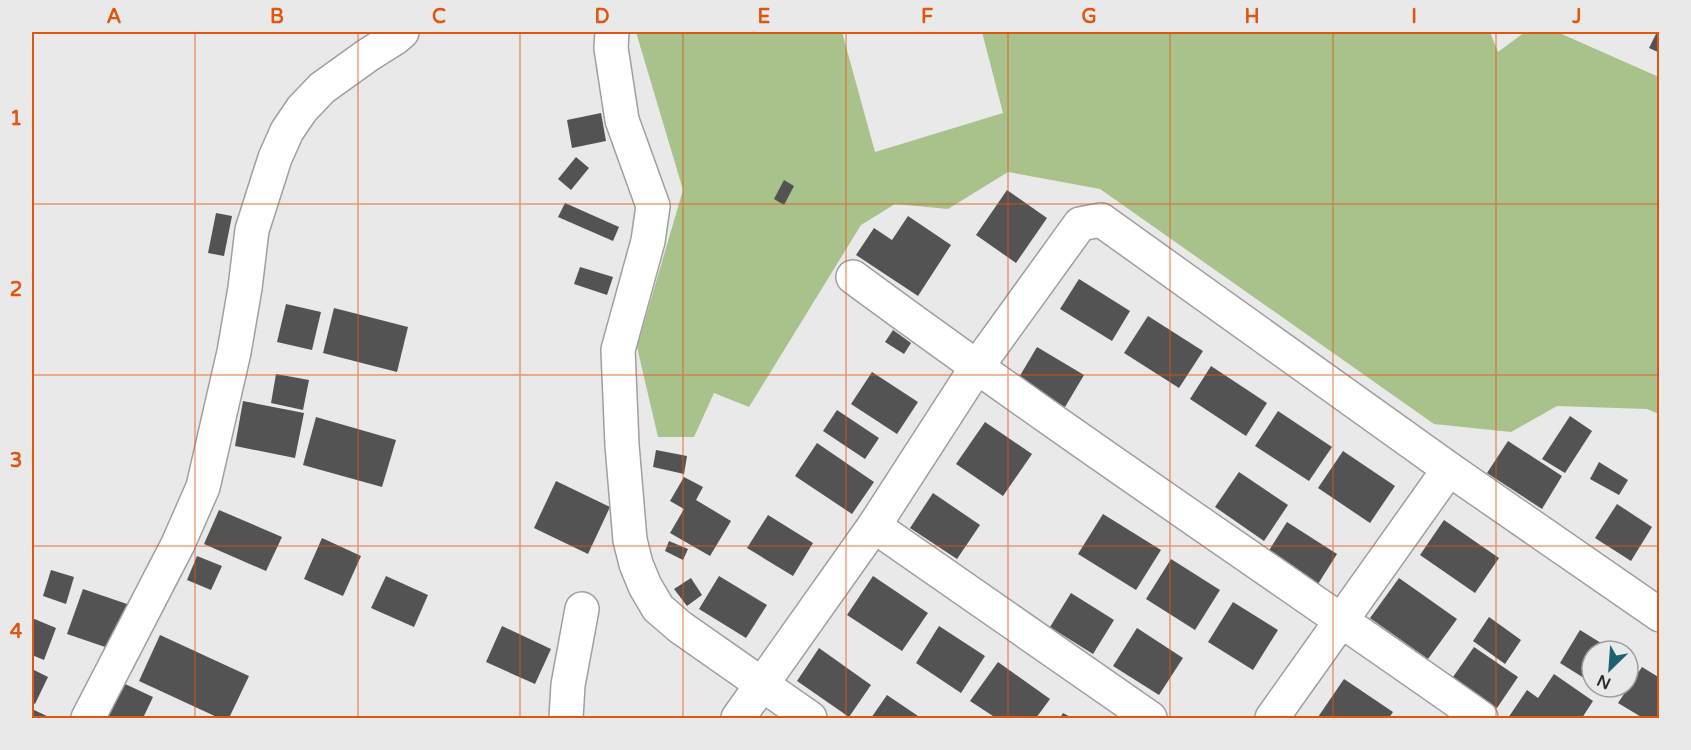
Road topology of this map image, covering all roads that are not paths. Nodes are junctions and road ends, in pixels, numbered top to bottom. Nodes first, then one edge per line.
1 (402, 32) edge
2 (612, 32) edge
3 (853, 277) dead end
4 (976, 368) junction
5 (1449, 469) junction
6 (874, 526) junction
7 (582, 609) dead end
8 (1659, 615) edge
9 (1342, 620) junction
10 (760, 684) junction
11 (88, 718) edge
12 (566, 718) edge
13 (738, 718) edge
14 (810, 718) edge
15 (1150, 718) edge
16 (1272, 718) edge
17 (1481, 718) edge

1 - 11 street
2 - 10 street
3 - 4 street
4 - 5 street
4 - 6 street
4 - 9 street
5 - 8 street
5 - 9 street
6 - 10 street
6 - 15 street
7 - 12 street
9 - 16 street
9 - 17 street
10 - 13 street
10 - 14 street

